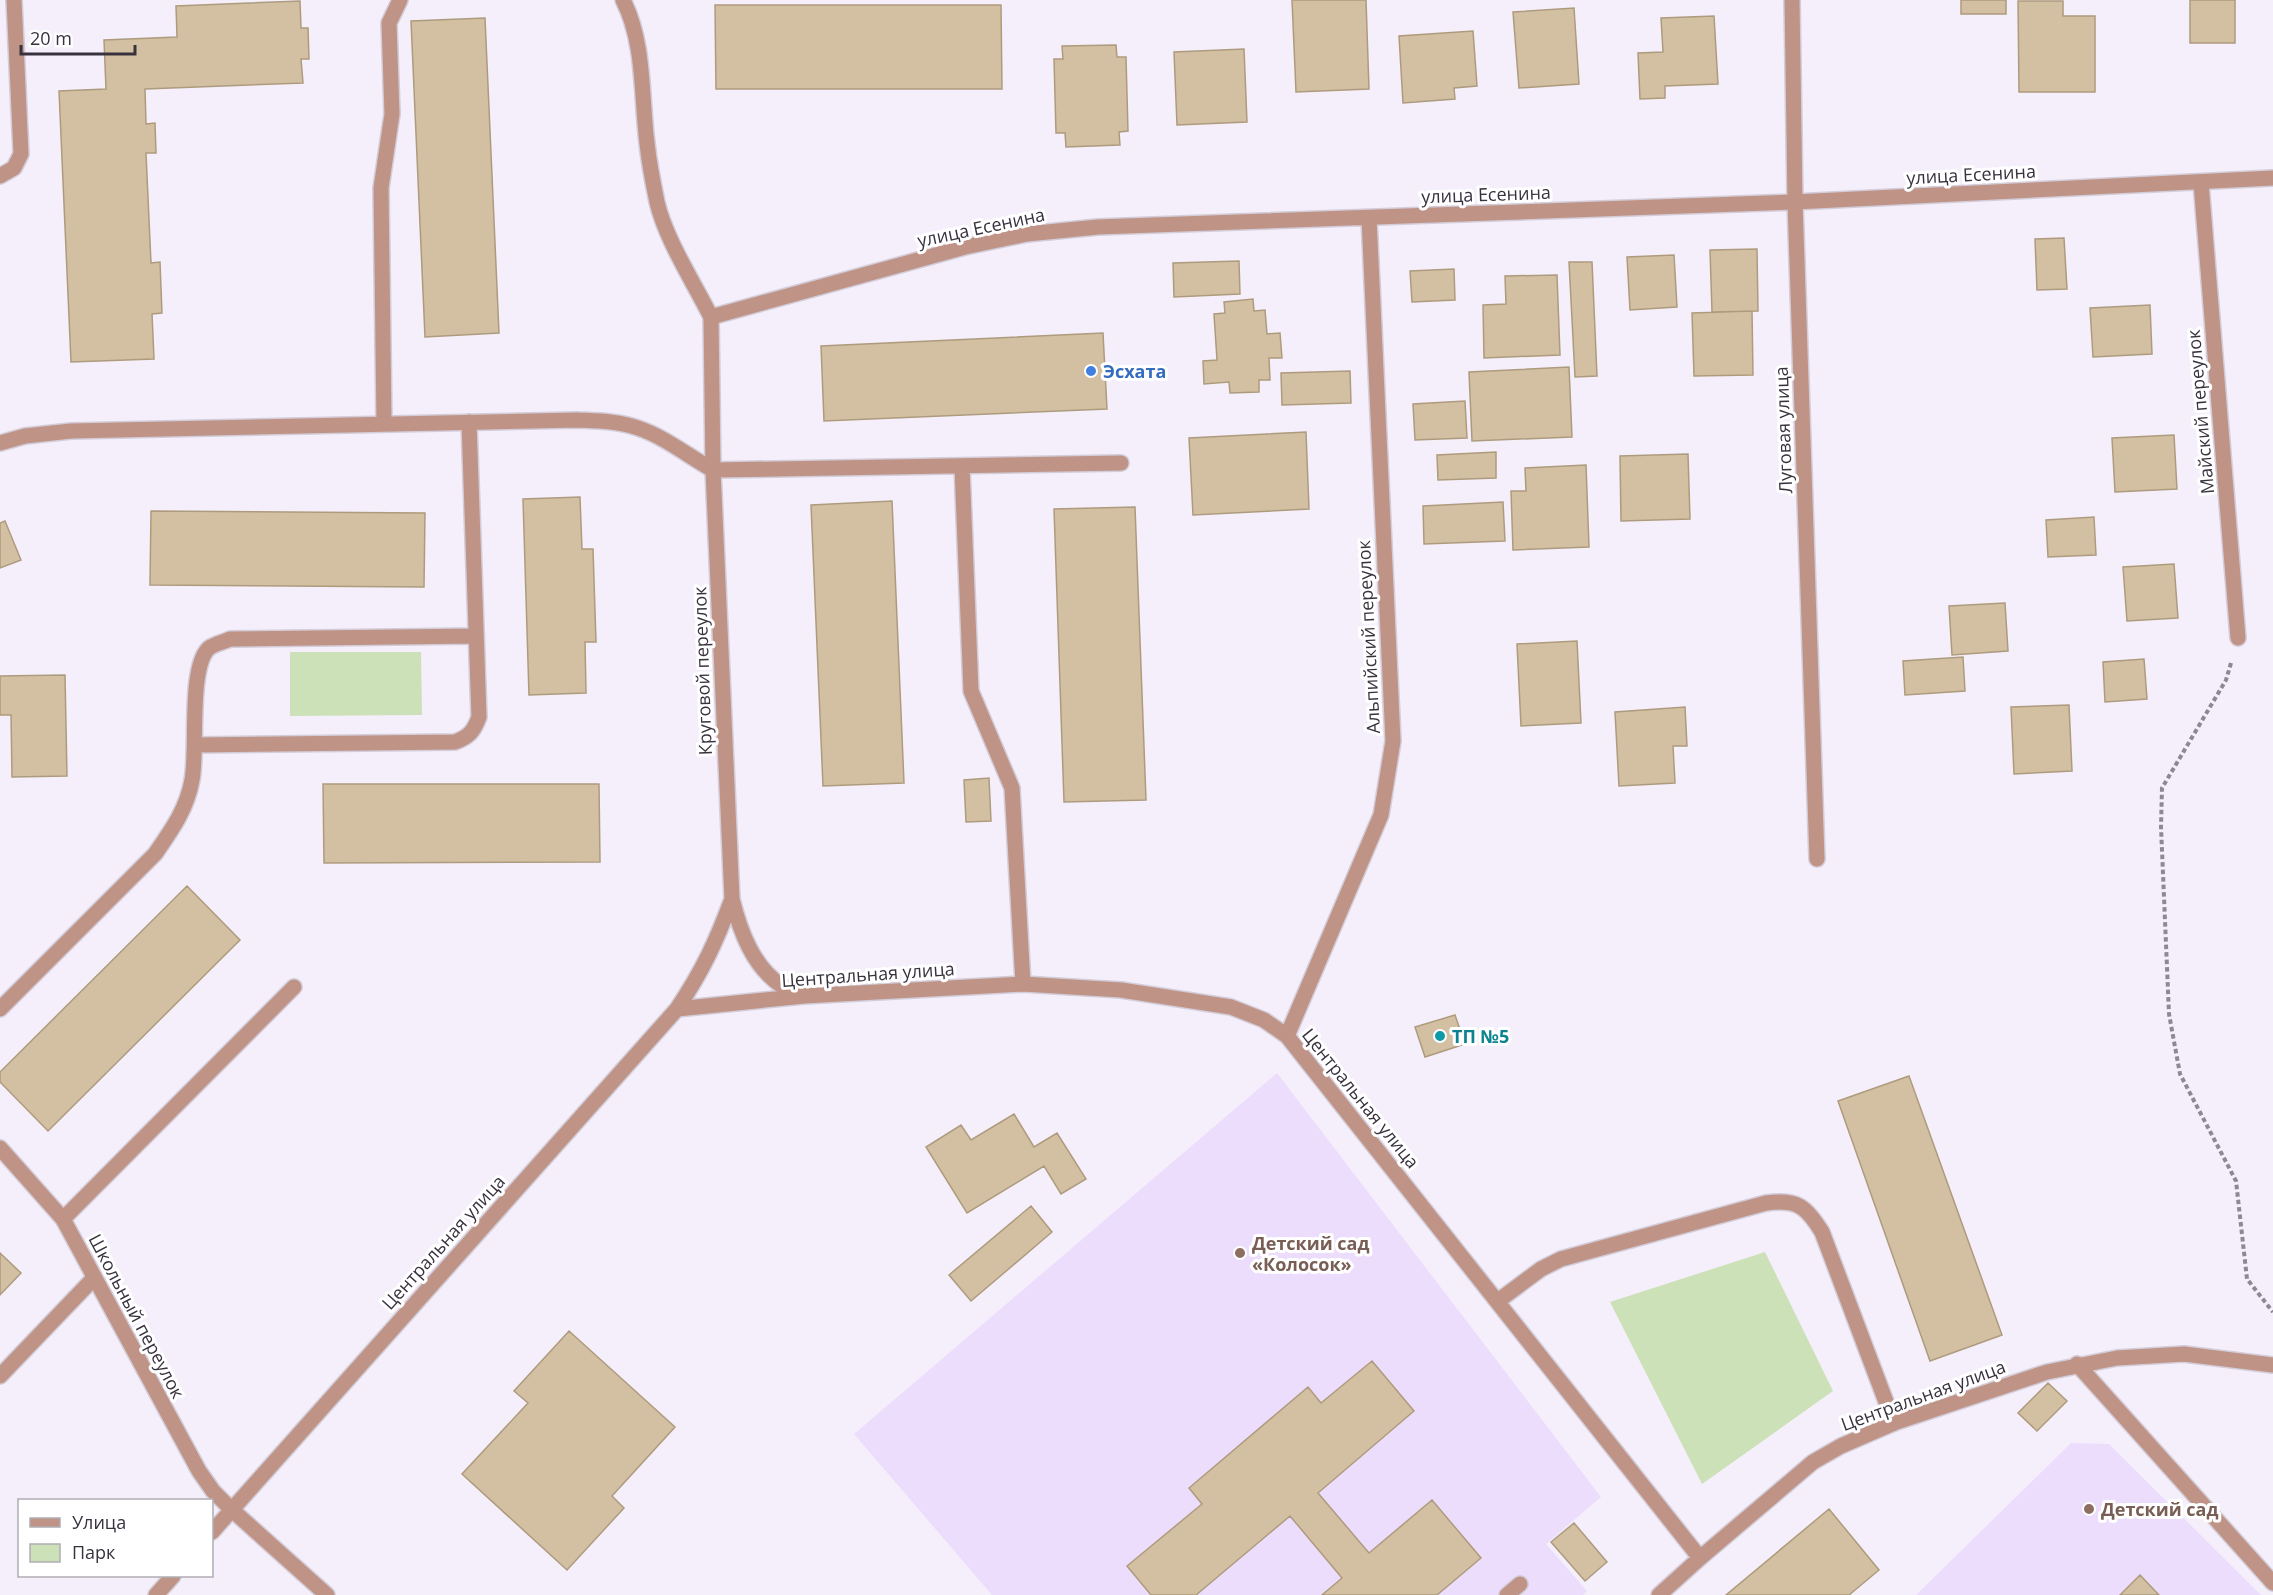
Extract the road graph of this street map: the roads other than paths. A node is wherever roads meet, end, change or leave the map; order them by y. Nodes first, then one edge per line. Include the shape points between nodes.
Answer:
1 (14, 0) edge
2 (400, 0) edge
3 (623, 0) edge
4 (1792, 0) edge
5 (0, 176) edge
6 (2273, 178) edge
7 (2201, 183) junction
8 (1796, 202) junction
9 (1369, 218) junction
10 (711, 317) junction
11 (469, 422) junction
12 (384, 423) junction
13 (0, 443) edge
14 (1120, 463) dead end
15 (962, 466) junction
16 (713, 470) junction
17 (476, 636) junction
18 (2238, 638) road end
19 (195, 745) junction
20 (1817, 859) dead end
21 (732, 899) junction
22 (1023, 984) junction
23 (294, 987) dead end
24 (804, 996) junction
25 (0, 1009) edge
26 (677, 1009) junction
27 (1287, 1036) junction
28 (0, 1148) edge
29 (63, 1219) junction
30 (94, 1278) junction
31 (1498, 1301) junction
32 (2077, 1364) junction
33 (2273, 1365) edge
34 (0, 1376) edge
35 (1894, 1423) junction
36 (231, 1509) junction
37 (213, 1531) edge
38 (1700, 1558) junction
39 (171, 1577) edge
40 (2273, 1583) edge
41 (1520, 1584) dead end
42 (156, 1595) edge
43 (327, 1595) edge
44 (1507, 1595) edge
45 (1659, 1595) edge

1 - 5 street via 21,154 14,168
2 - 12 street via 389,23 392,114 381,188
3 - 10 street via 641,66 647,145 657,204
4 - 8 street, Луговая улица
6 - 7 street, улица Есенина
7 - 8 street, улица Есенина
7 - 18 street, Майский переулок
8 - 9 street, улица Есенина
8 - 20 street, Луговая улица
9 - 10 street, улица Есенина via 1098,227 1028,234 965,247
9 - 27 street, Альпийский переулок via 1393,741 1381,815
10 - 16 street, Круговой переулок
11 - 12 street
11 - 16 street via 613,422 639,428
11 - 17 street
12 - 13 street via 71,431
14 - 15 street
15 - 16 street
15 - 22 street via 972,691 1012,788
16 - 21 street, Круговой переулок
17 - 19 street via 230,639 209,648 198,667
17 - 19 street via 479,717 474,730 455,742
19 - 25 street via 185,805 155,854
21 - 24 street via 754,956 766,973
21 - 26 street, Круговой переулок via 702,972
22 - 24 street, Центральная улица
22 - 27 street, Центральная улица via 1120,990 1231,1007 1264,1020
23 - 29 street
24 - 26 street, Центральная улица
26 - 36 street, Центральная улица
27 - 31 street, Центральная улица
28 - 29 street, Школьный переулок
29 - 30 street, Школьный переулок
30 - 34 street
30 - 36 street, Школьный переулок via 199,1471
31 - 35 street via 1561,1259 1766,1203 1784,1201 1800,1205 1822,1232
31 - 38 street, Центральная улица
32 - 33 street, Центральная улица via 2184,1354
32 - 35 street, Центральная улица
32 - 40 street
35 - 38 street, Центральная улица via 1813,1462
36 - 37 street, Центральная улица
36 - 43 street, Школьный переулок
38 - 45 street
39 - 42 street
41 - 44 street

